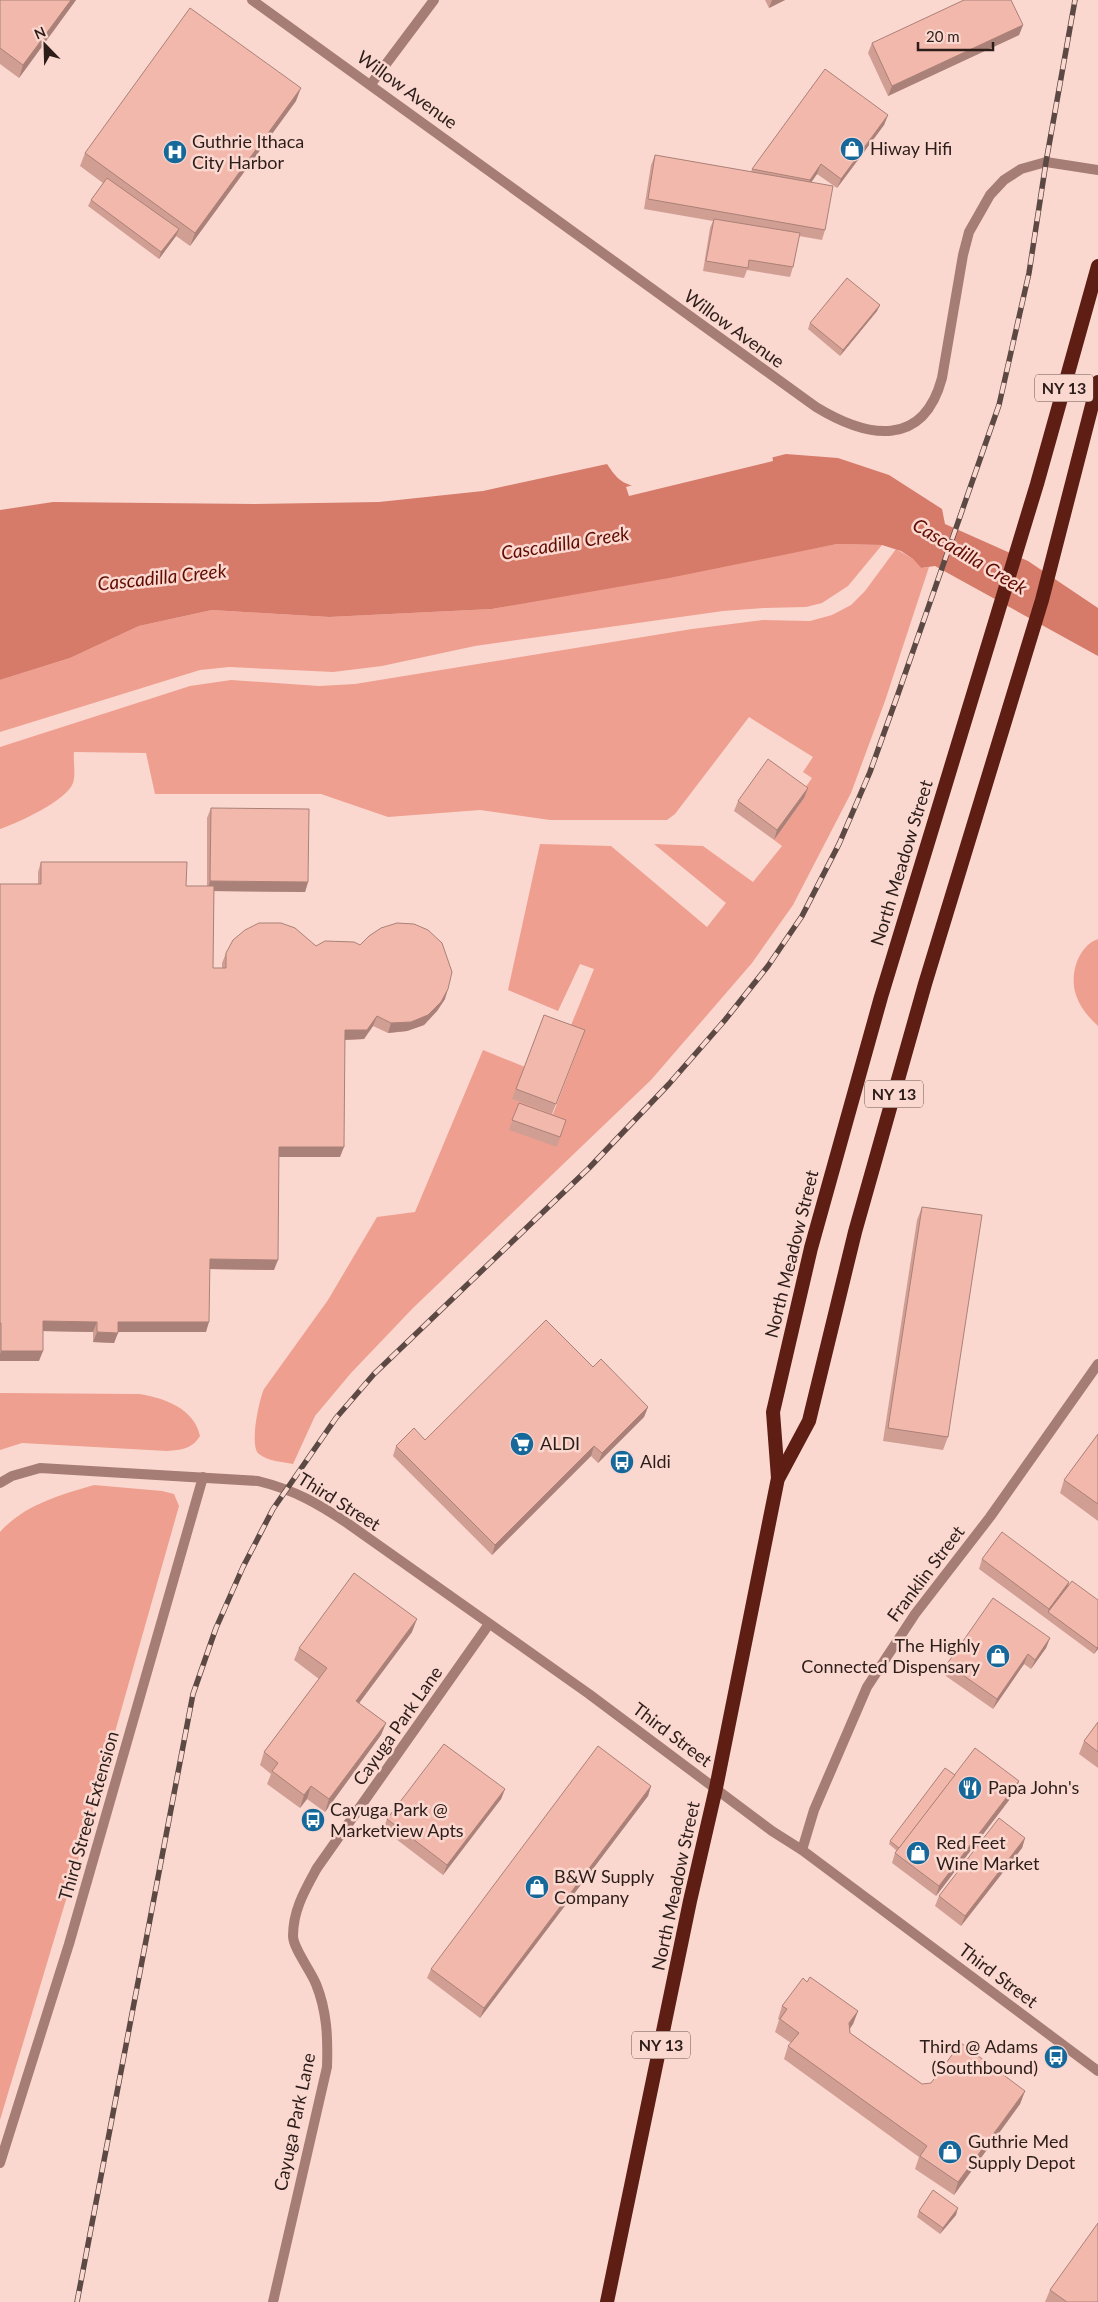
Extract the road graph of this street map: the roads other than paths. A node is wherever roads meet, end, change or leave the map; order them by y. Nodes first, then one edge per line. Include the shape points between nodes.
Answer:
1 (252, 0) edge
2 (434, 0) edge
3 (371, 84) junction
4 (1098, 170) edge
5 (1098, 266) edge
6 (1098, 382) edge
7 (1098, 1364) edge
8 (203, 1477) junction
9 (778, 1478) junction
10 (0, 1483) edge
11 (489, 1624) junction
12 (716, 1788) junction
13 (802, 1850) junction
14 (1098, 2071) edge
15 (0, 2163) edge
16 (273, 2302) edge
17 (607, 2302) edge

1 - 3 street, Willow Avenue
2 - 3 street
3 - 4 street, Willow Avenue via 816,407 839,421 867,430 894,432 927,412 937,398 969,232 990,195 1021,169 1046,162
5 - 9 highway, North Meadow Street / NY 13 via 1030,510 881,997 811,1248 773,1412
6 - 9 highway, North Meadow Street / NY 13 via 1064,518 857,1222 809,1421
7 - 13 street, Franklin Street via 990,1517 899,1635 867,1686 814,1810
8 - 10 street, Third Street via 40,1468
8 - 11 street, Third Street via 258,1481 287,1488 335,1514
8 - 15 street, Third Street Extension via 69,1944
9 - 12 highway, North Meadow Street / NY 13
11 - 12 street, Third Street
11 - 16 street, Cayuga Park Lane via 317,1868 296,1908 293,1938 316,1982 324,2007 328,2034 327,2067
12 - 13 street, Third Street
12 - 17 highway, North Meadow Street / NY 13
13 - 14 street, Third Street

